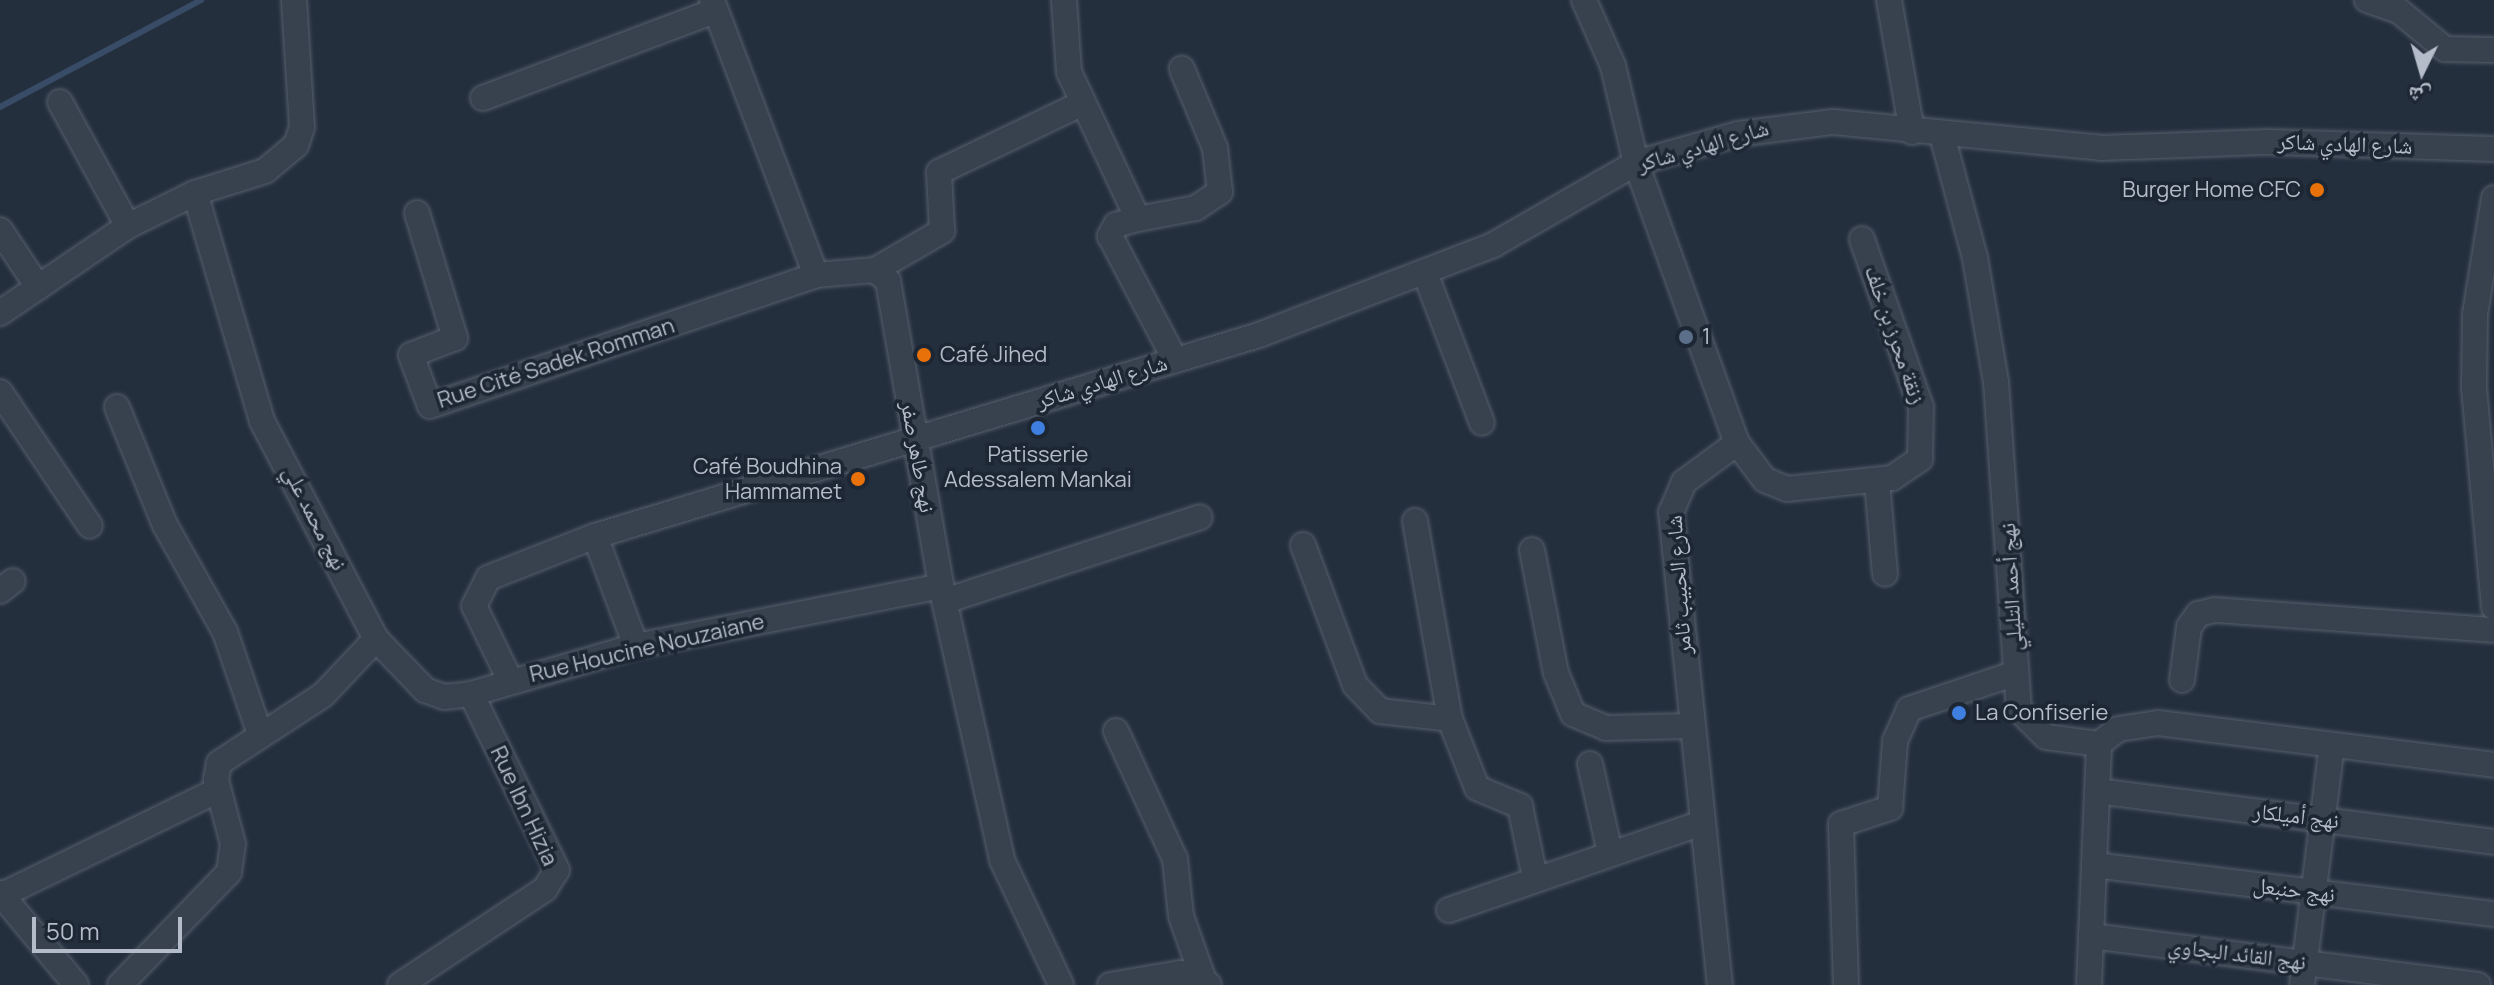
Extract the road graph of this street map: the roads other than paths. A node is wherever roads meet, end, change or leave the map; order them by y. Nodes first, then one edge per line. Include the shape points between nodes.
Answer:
1 (294, 0) edge
2 (1064, 0) edge
3 (1584, 0) edge
4 (1889, 0) edge
5 (2367, 0) edge
6 (714, 6) edge
7 (2494, 50) edge
8 (1182, 69) dead end
9 (483, 98) dead end
10 (60, 102) dead end
11 (1083, 103) junction
12 (1912, 132) junction
13 (1942, 135) junction
14 (2494, 149) edge
15 (1636, 163) junction
16 (195, 193) junction
17 (2494, 198) edge
18 (417, 213) dead end
19 (1138, 219) junction
20 (128, 226) junction
21 (0, 230) edge
22 (1862, 239) dead end
23 (875, 270) junction
24 (1425, 273) junction
25 (816, 275) junction
26 (38, 287) junction
27 (0, 313) edge
28 (1175, 360) junction
29 (0, 392) edge
30 (117, 407) dead end
31 (1482, 423) dead end
32 (914, 439) junction
33 (1737, 443) junction
34 (1877, 481) junction
35 (1200, 517) dead end
36 (1415, 521) dead end
37 (90, 526) dead end
38 (595, 536) junction
39 (1303, 545) dead end
40 (1532, 550) dead end
41 (1885, 574) dead end
42 (943, 594) junction
43 (2494, 607) edge
44 (2494, 630) edge
45 (376, 639) junction
46 (636, 646) junction
47 (2016, 673) junction
48 (510, 680) junction
49 (2182, 680) dead end
50 (471, 694) junction
51 (1450, 719) junction
52 (1690, 726) junction
53 (1116, 731) dead end
54 (260, 734) junction
55 (2099, 744) junction
56 (2332, 745) junction
57 (1590, 764) dead end
58 (2494, 765) edge
59 (218, 790) junction
60 (2097, 791) junction
61 (2323, 820) junction
62 (1702, 823) junction
63 (2494, 842) edge
64 (1610, 853) junction
65 (2094, 865) junction
66 (1535, 878) junction
67 (2313, 892) junction
68 (1, 894) edge
69 (1449, 910) dead end
70 (2494, 914) edge
71 (2091, 936) junction
72 (2303, 974) edge
73 (1206, 981) edge
74 (76, 985) edge
75 (120, 985) edge
76 (400, 985) edge
77 (1061, 985) edge
78 (1110, 985) edge
79 (1720, 985) edge
80 (1846, 985) edge
81 (2089, 985) edge
82 (2478, 985) edge

1 - 16 street via 302,127 296,145 265,171
2 - 11 street via 1068,67
3 - 15 street via 1613,66
4 - 12 street
5 - 7 street via 2399,11 2428,41 2445,49
6 - 9 street
6 - 25 street
8 - 19 street via 1215,148 1220,192 1196,208
10 - 20 street
11 - 19 street
11 - 23 street via 939,172 942,231
12 - 13 street, شارع الهادي شاكر
12 - 15 street, شارع الهادي شاكر via 1788,122
13 - 14 street, شارع الهادي شاكر via 2101,148 2268,142
13 - 47 street, نهج أحمد التليلي via 1975,258 1996,382
15 - 24 street, شارع الهادي شاكر via 1493,245
15 - 33 street
16 - 20 street
16 - 45 street, نهج محمد علي via 262,421
17 - 43 street via 2475,314 2474,388
18 - 25 street, Rue Cité Sadek Romman via 455,338 411,355 430,406
19 - 28 street via 1116,225 1110,236
20 - 26 street
21 - 26 street
22 - 34 street, زنقة محرز بن خلف via 1911,368 1925,432 1915,466
23 - 25 street
23 - 32 street, نهج طاهر صفر via 892,287
24 - 28 street, شارع الهادي شاكر
24 - 31 street
26 - 27 street
28 - 32 street, شارع الهادي شاكر
29 - 37 street
30 - 54 street via 165,525 225,632
32 - 38 street, شارع الهادي شاكر
32 - 42 street, نهج طاهر صفر
33 - 34 street, زنقة محرز بن خلف via 1765,480 1787,489
33 - 52 street, شارع الحبيب ثامر via 1684,482 1671,512
34 - 41 street
35 - 42 street, Rue Houcine Nouzaiane
36 - 51 street
38 - 46 street
38 - 48 street, شارع الهادي شاكر via 488,578 476,590 477,616
39 - 51 street via 1364,698 1380,711
40 - 52 street via 1556,673 1573,714 1606,728
42 - 46 street, Rue Houcine Nouzaiane
42 - 77 street, نهج طاهر صفر via 1002,860
44 - 49 street via 2215,610 2198,614 2189,627
45 - 50 street, Rue Houcine Nouzaiane via 425,690 444,697
45 - 54 street via 323,695
46 - 48 street, Rue Houcine Nouzaiane
47 - 55 street, نهج أحمد التليلي via 2019,710 2033,731
47 - 80 street via 1909,709 1895,741 1890,808 1841,824
48 - 50 street, Rue Houcine Nouzaiane
50 - 76 street, Rue Ibn Hizia via 557,870 545,889
51 - 66 street via 1477,788 1520,806
52 - 62 street, شارع الحبيب ثامر
53 - 73 street via 1175,859 1181,916
54 - 59 street via 219,763
55 - 56 street via 2118,729 2158,723
55 - 60 street
56 - 58 street
56 - 61 street
57 - 64 street
59 - 68 street
59 - 75 street via 233,844 229,872
60 - 61 street, نهج أميلكار
60 - 65 street
61 - 63 street, نهج أميلكار
61 - 67 street
62 - 64 street
62 - 79 street, شارع الحبيب ثامر
64 - 66 street
65 - 67 street, نهج حنبعل
65 - 71 street
66 - 69 street
67 - 70 street, نهج حنبعل
67 - 72 street
68 - 74 street
71 - 72 street, نهج القائد البجاوي
71 - 81 street
72 - 82 street, نهج القائد البجاوي
73 - 78 street via 1180,973

